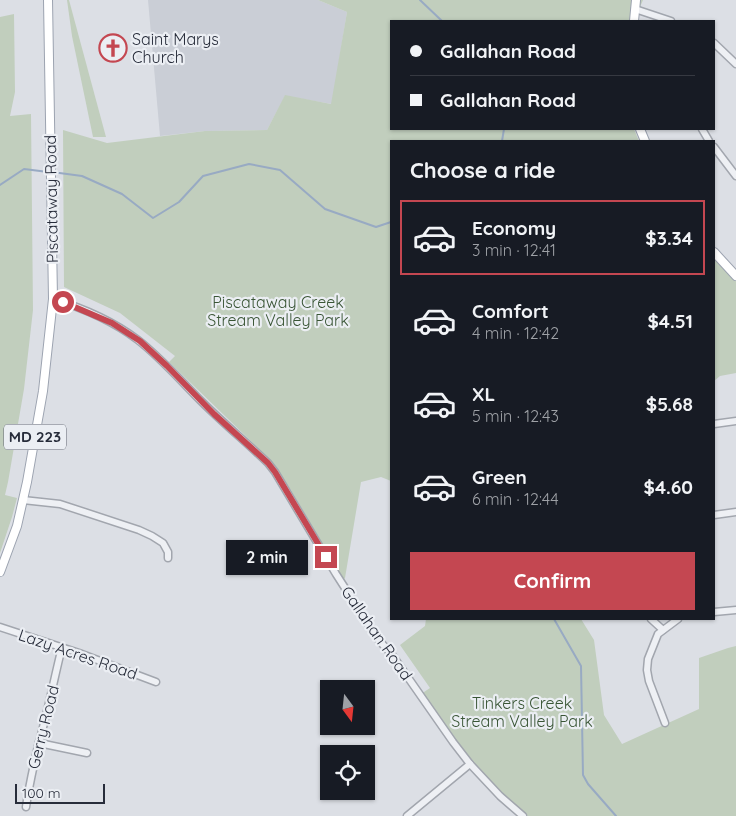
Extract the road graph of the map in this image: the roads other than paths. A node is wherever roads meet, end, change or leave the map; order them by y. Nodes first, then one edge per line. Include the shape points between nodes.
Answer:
1 (48, 0) edge
2 (636, 0) edge
3 (634, 9) junction
4 (634, 20) edge
5 (668, 20) edge
6 (715, 46) edge
7 (736, 64) edge
8 (715, 148) edge
9 (736, 176) edge
10 (715, 253) edge
11 (736, 276) edge
12 (53, 299) junction
13 (736, 421) edge
14 (715, 424) edge
15 (23, 500) junction
16 (736, 512) edge
17 (715, 515) edge
18 (168, 558) dead end
19 (0, 572) edge
20 (736, 610) edge
21 (715, 612) edge
22 (652, 620) edge
23 (677, 620) edge
24 (0, 627) edge
25 (663, 630) junction
26 (62, 647) junction
27 (156, 682) dead end
28 (665, 723) dead end
29 (39, 743) junction
30 (86, 753) dead end
31 (470, 764) junction
32 (26, 807) dead end
33 (407, 816) edge
34 (524, 816) edge

1 - 12 main road, Piscataway Road / MD 223
2 - 3 main road
3 - 4 main road
3 - 5 street
6 - 7 street
8 - 9 street
10 - 11 main road
12 - 15 main road, Piscataway Road / MD 223 via 43,391
12 - 31 street, Gallahan Road via 99,317 140,341 268,463 377,638
13 - 14 street
15 - 18 street via 60,504 139,530 163,543
15 - 19 main road, Piscataway Road / MD 223
16 - 17 street
20 - 21 street
22 - 25 street
23 - 25 street
24 - 26 street, Lazy Acres Road
25 - 28 street via 658,634 648,659 647,670
26 - 27 street, Lazy Acres Road
26 - 29 street, Gerry Road
29 - 30 street
29 - 32 street, Gerry Road
31 - 33 street
31 - 34 street, Gallahan Road

